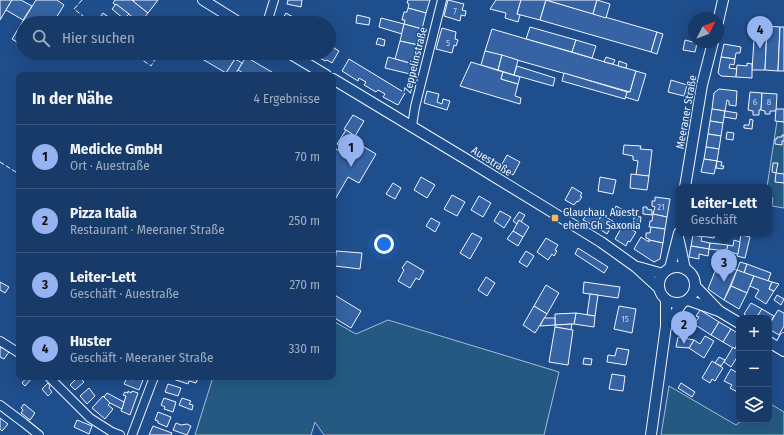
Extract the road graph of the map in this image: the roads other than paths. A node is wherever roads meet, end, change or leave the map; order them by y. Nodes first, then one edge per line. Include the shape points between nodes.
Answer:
1 (203, 0) edge
2 (274, 0) edge
3 (442, 0) edge
4 (723, 0) edge
5 (720, 12) edge
6 (229, 16) edge
7 (270, 16) edge
8 (711, 48) edge
9 (301, 60) edge
10 (321, 72) edge
11 (336, 81) edge
12 (412, 126) junction
13 (686, 184) edge
14 (679, 236) edge
15 (636, 267) junction
16 (685, 269) junction
17 (666, 271) junction
18 (695, 286) junction
19 (659, 288) junction
20 (666, 300) junction
21 (685, 302) junction
22 (720, 311) junction
23 (736, 321) edge
24 (666, 326) junction
25 (784, 337) edge
26 (0, 341) edge
27 (777, 347) edge
28 (16, 351) edge
29 (52, 380) edge
30 (153, 380) edge
31 (0, 405) edge
32 (39, 435) edge
33 (120, 435) edge
34 (132, 435) edge
35 (651, 435) edge

1 - 6 street
2 - 7 street
3 - 12 street, Zeppelinstraße
4 - 5 street
8 - 13 street, Meeraner Straße via 702,85
9 - 10 street
11 - 12 street, Auestraße
12 - 15 street, Auestraße via 601,242
14 - 16 street
14 - 17 street
15 - 17 street, Auestraße
15 - 19 street, Auestraße
16 - 17 street via 675,267
16 - 18 street via 693,277
17 - 19 street via 659,282
18 - 21 street via 692,296
18 - 22 street
19 - 20 street
20 - 21 street via 676,304
20 - 24 street
21 - 22 street
21 - 24 street
22 - 23 street
24 - 35 street
25 - 27 street
26 - 28 street
29 - 33 street via 90,418
30 - 34 street
31 - 32 street

